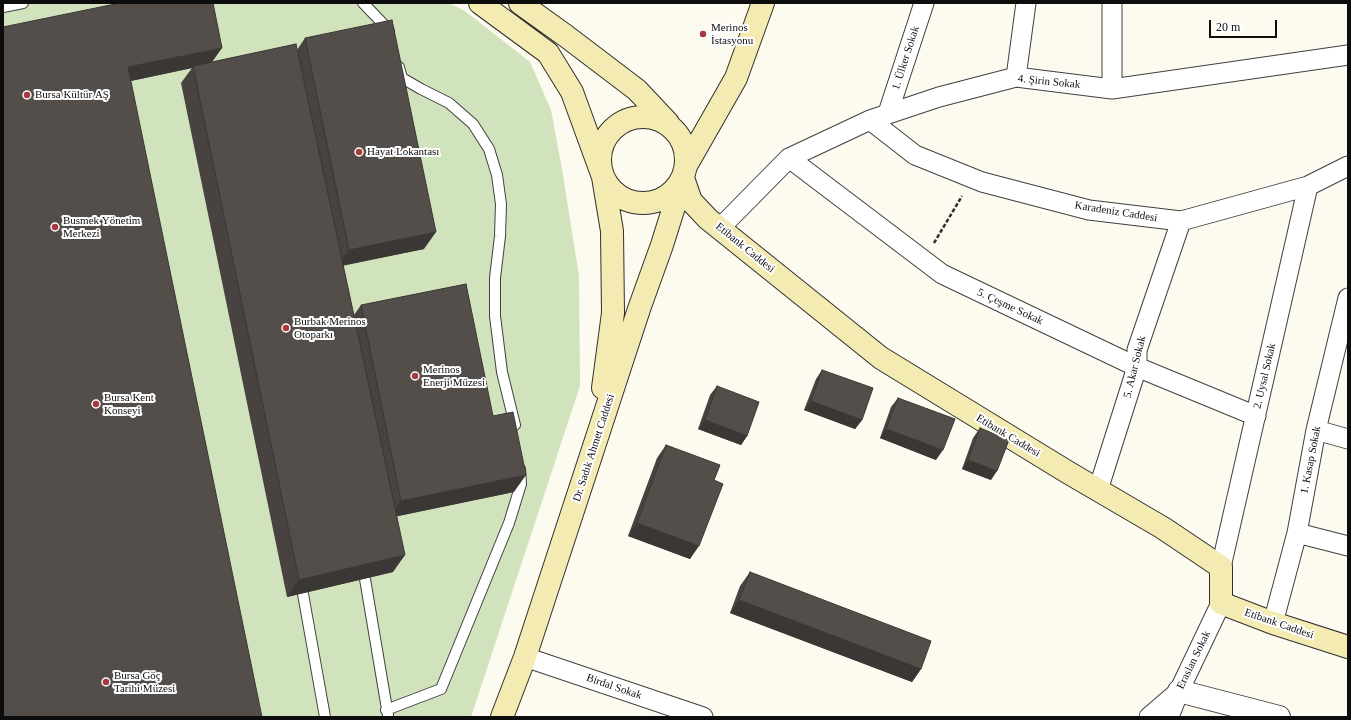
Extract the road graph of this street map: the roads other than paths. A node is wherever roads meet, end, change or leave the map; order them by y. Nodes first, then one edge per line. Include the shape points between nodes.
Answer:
1 (22, 3) edge
2 (363, 3) edge
3 (480, 3) edge
4 (520, 3) edge
5 (763, 3) edge
6 (924, 3) edge
7 (1026, 3) edge
8 (1112, 3) edge
9 (3, 7) edge
10 (392, 43) edge
11 (1348, 55) edge
12 (396, 57) edge
13 (1016, 77) junction
14 (1112, 89) junction
15 (888, 114) junction
16 (870, 120) junction
17 (670, 125) junction
18 (789, 158) junction
19 (1348, 166) edge
20 (685, 171) junction
21 (603, 177) junction
22 (1308, 186) junction
23 (1181, 221) junction
24 (720, 228) junction
25 (1348, 298) edge
26 (1344, 333) edge
27 (1137, 367) junction
28 (1256, 416) junction
29 (1316, 430) junction
30 (517, 438) edge
31 (597, 439) junction
32 (1348, 439) edge
33 (519, 459) edge
34 (1098, 490) junction
35 (1297, 533) junction
36 (1348, 546) edge
37 (1221, 566) junction
38 (365, 579) edge
39 (303, 594) edge
40 (1221, 603) junction
41 (1273, 623) junction
42 (1348, 648) edge
43 (525, 657) junction
44 (1179, 691) junction
45 (388, 714) edge
46 (697, 716) edge
47 (325, 717) edge
48 (502, 717) edge
49 (1149, 717) edge
50 (1169, 717) edge
51 (1279, 717) edge

1 - 9 lane
2 - 10 lane via 388,29
3 - 21 main road via 548,53 572,92
4 - 17 main road via 637,90
5 - 20 main road, Dr. Sadık Ahmet Caddesi via 736,78
6 - 15 street, 1. Ülker Sokak
7 - 13 street
8 - 14 street
11 - 14 street, 4. Şirin Sokak
12 - 30 lane via 402,78 449,103 473,124 489,149 497,175 501,204 495,278 495,316 502,372
13 - 14 street, 4. Şirin Sokak
13 - 15 street, 4. Şirin Sokak via 939,97
15 - 16 street, 4. Şirin Sokak
16 - 18 street, 4. Şirin Sokak
16 - 23 street, Karadeniz Caddesi via 915,155 982,182 1089,210
17 - 20 main road via 680,136 686,149
17 - 21 main road via 657,118 643,116 629,118 616,125 607,135 601,148 600,163
18 - 24 street, 4. Şirin Sokak
18 - 27 street, 5. Çeşme Sokak via 942,274
19 - 22 street, Karadeniz Caddesi
20 - 21 main road via 675,190 649,203 635,203 622,198 610,189
20 - 24 main road, Etibank Caddesi via 691,201
20 - 31 main road, Dr. Sadık Ahmet Caddesi
21 - 31 main road via 612,231 613,313
22 - 23 street, Karadeniz Caddesi
22 - 28 street, 2. Uysal Sokak
23 - 27 street, 5. Akar Sokak via 1137,350
24 - 34 main road, Etibank Caddesi via 881,358
25 - 26 street, 1. Kasap Sokak
26 - 29 street, 1. Kasap Sokak
27 - 28 street, 5. Çeşme Sokak
27 - 34 street, 5. Akar Sokak
28 - 37 street, 2. Uysal Sokak
29 - 32 street
29 - 35 street, 1. Kasap Sokak
31 - 43 main road, Dr. Sadık Ahmet Caddesi
33 - 45 lane via 521,484 509,523 441,689
34 - 37 main road, Etibank Caddesi
35 - 36 street
35 - 41 street, 1. Kasap Sokak
37 - 40 main road
38 - 45 lane
39 - 47 lane
40 - 41 main road, Etibank Caddesi
40 - 44 street, Eraslan Sokak
41 - 42 main road, Etibank Caddesi
43 - 46 street, Birdal Sokak
43 - 48 main road, Dr. Sadık Ahmet Caddesi
44 - 49 street
44 - 50 street, Eraslan Sokak
44 - 51 street

